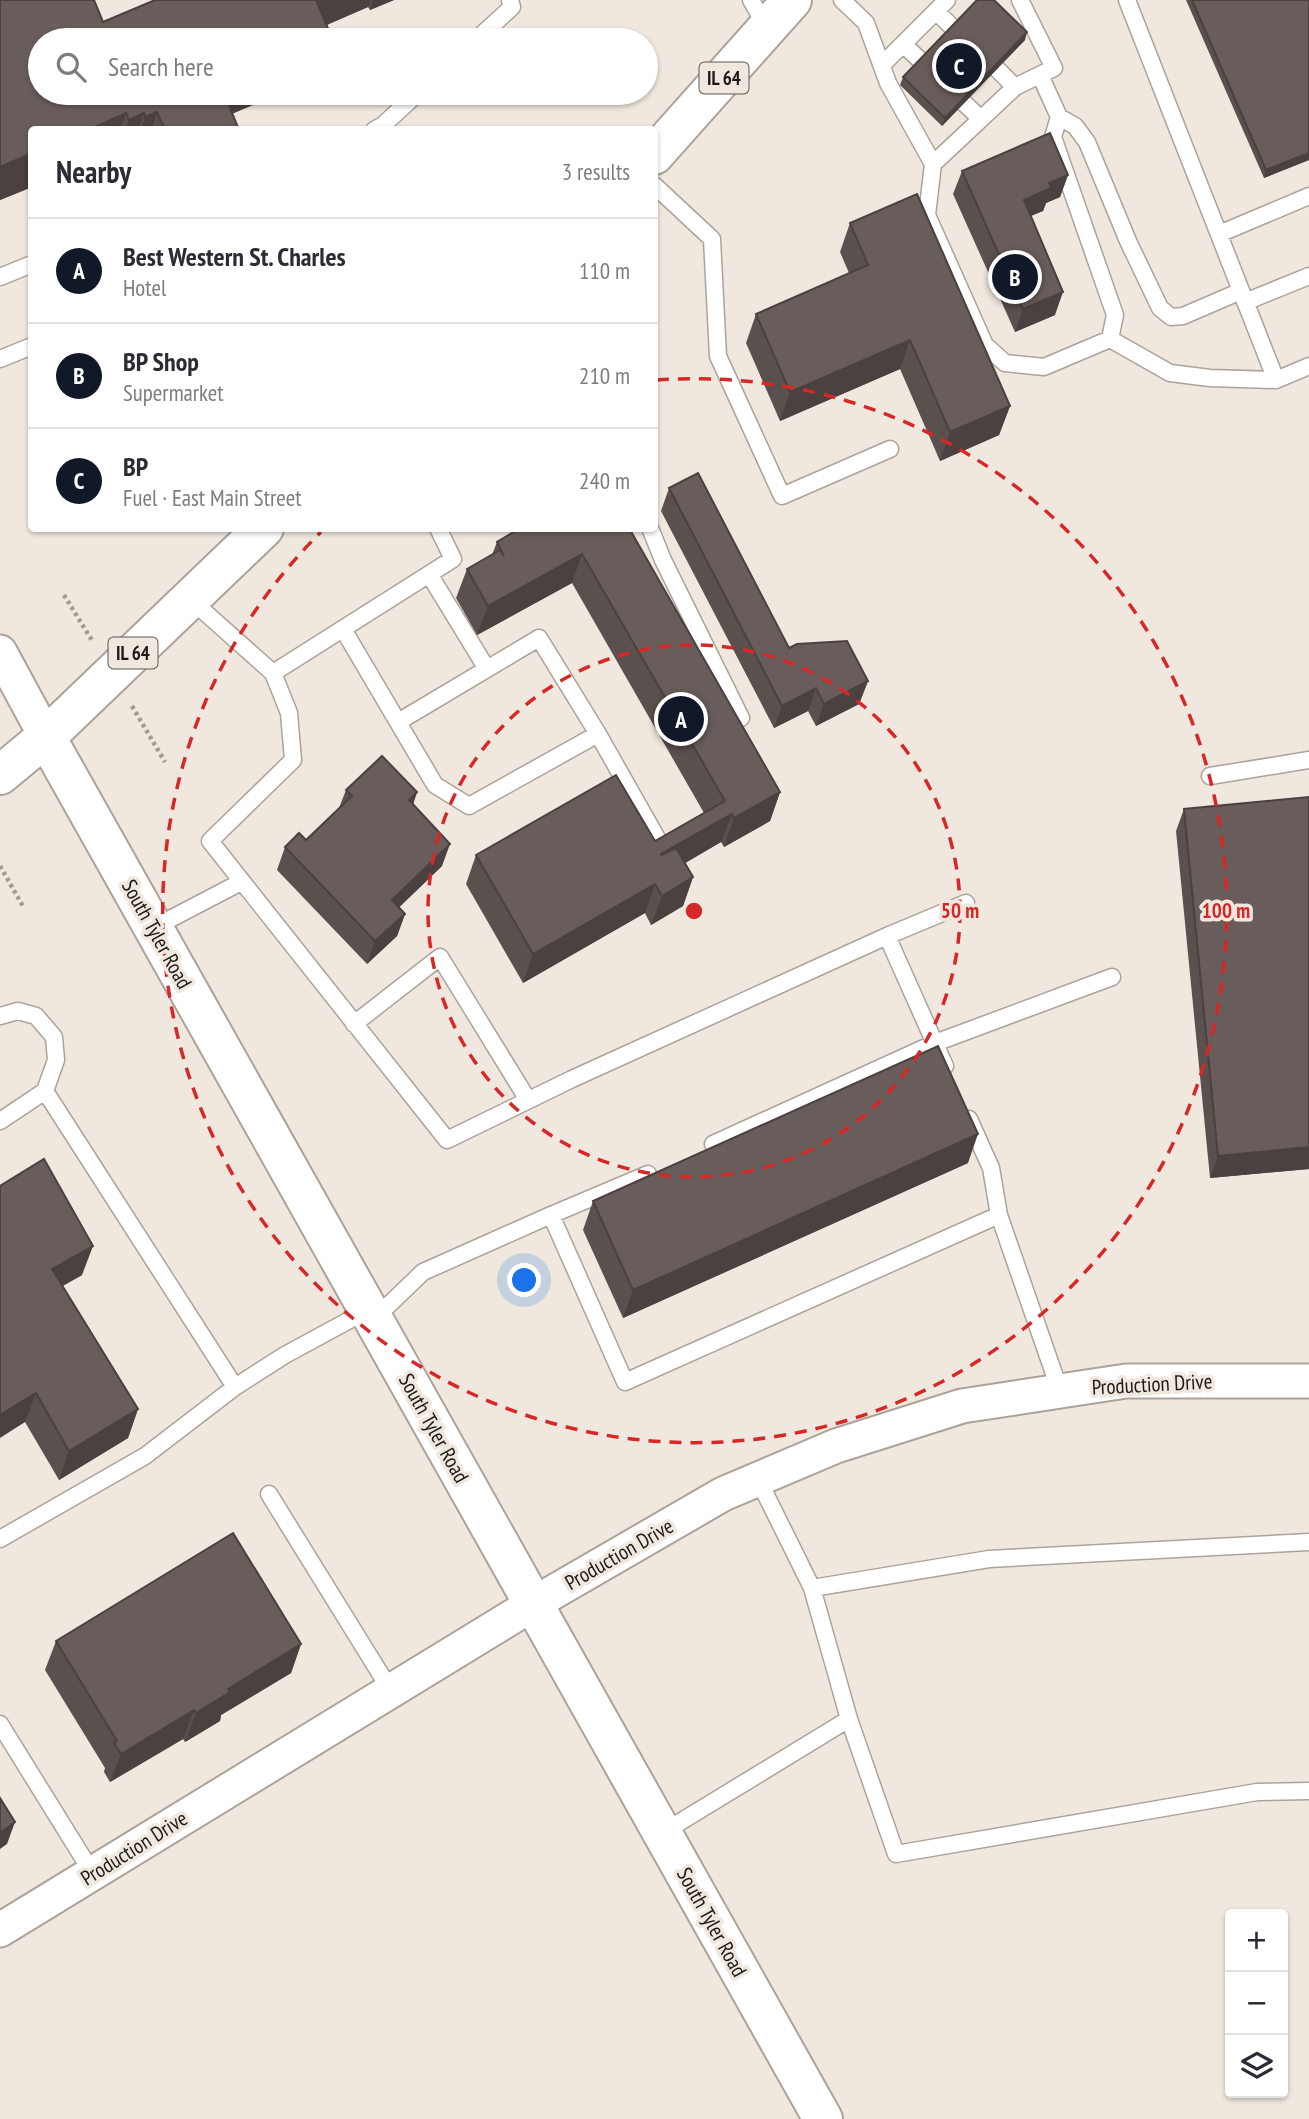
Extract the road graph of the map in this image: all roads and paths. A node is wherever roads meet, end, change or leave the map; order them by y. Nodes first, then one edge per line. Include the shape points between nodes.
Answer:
1 (510, 0) edge
2 (792, 0) edge
3 (842, 0) edge
4 (1020, 0) edge
5 (1127, 0) edge
6 (942, 6) edge
7 (759, 14) edge
8 (489, 28) edge
9 (954, 29) edge
10 (903, 44) junction
11 (922, 62) edge
12 (882, 65) junction
13 (997, 69) edge
14 (1040, 75) junction
15 (1015, 87) junction
16 (964, 103) edge
17 (405, 105) edge
18 (1059, 117) junction
19 (981, 119) junction
20 (381, 126) edge
21 (658, 150) edge
22 (933, 164) junction
23 (658, 189) edge
24 (1309, 195) edge
25 (1219, 234) junction
26 (28, 266) edge
27 (1309, 276) edge
28 (0, 277) edge
29 (1243, 297) junction
30 (1110, 340) junction
31 (28, 348) edge
32 (0, 359) edge
33 (1309, 366) edge
34 (1276, 380) junction
35 (890, 449) dead end
36 (260, 532) edge
37 (440, 532) edge
38 (652, 532) edge
39 (429, 574) junction
40 (190, 599) junction
41 (343, 629) junction
42 (0, 652) edge
43 (488, 669) junction
44 (273, 673) junction
45 (741, 718) edge
46 (398, 722) junction
47 (598, 734) junction
48 (46, 737) junction
49 (1309, 760) edge
50 (0, 775) edge
51 (1210, 776) dead end
52 (658, 840) edge
53 (0, 866) edge
54 (241, 882) junction
55 (966, 903) dead end
56 (24, 908) dead end
57 (153, 928) junction
58 (887, 936) junction
59 (1112, 977) dead end
60 (0, 1016) edge
61 (354, 1024) junction
62 (935, 1043) junction
63 (952, 1081) edge
64 (45, 1091) junction
65 (528, 1100) junction
66 (963, 1106) edge
67 (0, 1121) edge
68 (713, 1144) edge
69 (648, 1174) edge
70 (551, 1215) junction
71 (999, 1215) junction
72 (371, 1315) junction
73 (1309, 1381) edge
74 (235, 1387) junction
75 (1060, 1391) junction
76 (758, 1479) junction
77 (269, 1494) dead end
78 (0, 1539) edge
79 (1309, 1542) edge
80 (812, 1588) junction
81 (533, 1604) junction
82 (391, 1691) junction
83 (849, 1719) junction
84 (0, 1724) edge
85 (1309, 1791) edge
86 (662, 1833) junction
87 (93, 1874) junction
88 (0, 1930) edge
89 (823, 2119) edge

1 - 8 lane via 512,7
2 - 7 street, IL 64
3 - 12 lane via 866,23
4 - 14 lane via 1054,68
5 - 25 lane
6 - 9 lane
6 - 10 lane
7 - 21 street, IL 64
10 - 11 lane
10 - 12 lane
12 - 22 lane
13 - 15 lane
14 - 15 lane
14 - 18 lane
15 - 19 lane
16 - 19 lane
17 - 20 lane
18 - 29 lane via 1075,126 1087,142 1160,308 1171,317 1183,316
18 - 30 lane via 1054,137 1115,315
19 - 22 lane
22 - 30 lane via 928,215 985,345 1005,363 1044,367
23 - 35 lane via 712,239 718,356 782,496
24 - 25 lane
25 - 29 lane
26 - 28 lane
27 - 29 lane
29 - 34 lane
30 - 34 lane via 1170,373
31 - 32 lane
33 - 34 lane
36 - 40 street, IL 64
37 - 39 lane via 453,559
38 - 45 lane
39 - 41 lane
39 - 43 lane
40 - 44 lane
40 - 48 street, IL 64
41 - 44 lane
41 - 46 lane
42 - 48 street
43 - 46 lane
43 - 47 lane via 539,638
44 - 54 lane via 289,713 293,760 210,841
46 - 47 lane via 435,785 469,806
47 - 52 lane
48 - 50 street, IL 64
48 - 57 street, South Tyler Road
49 - 51 lane
53 - 56 path
54 - 57 lane
54 - 61 lane
55 - 58 lane
57 - 72 street, South Tyler Road
58 - 62 lane
58 - 65 lane
59 - 62 lane
60 - 64 lane via 18,1011 36,1016 54,1037 56,1060
61 - 65 lane via 447,1140
61 - 65 lane via 440,957
62 - 63 lane
62 - 68 lane
64 - 67 lane
64 - 74 lane
66 - 71 lane via 991,1168
69 - 70 lane
70 - 71 lane via 625,1382
70 - 72 lane via 423,1272
71 - 75 lane
72 - 74 lane via 285,1355
72 - 81 street, South Tyler Road
73 - 75 street, Production Drive via 1126,1381
74 - 78 lane via 145,1456
75 - 76 street, Production Drive via 962,1406 836,1446
76 - 80 lane
76 - 81 street, Production Drive via 723,1494
77 - 82 lane
79 - 80 lane via 989,1559
80 - 83 lane
81 - 82 street, Production Drive
81 - 86 street, South Tyler Road
82 - 87 street, Production Drive
83 - 85 lane via 896,1854 1257,1792
83 - 86 lane
84 - 87 lane
86 - 89 street, South Tyler Road
87 - 88 street, Production Drive

